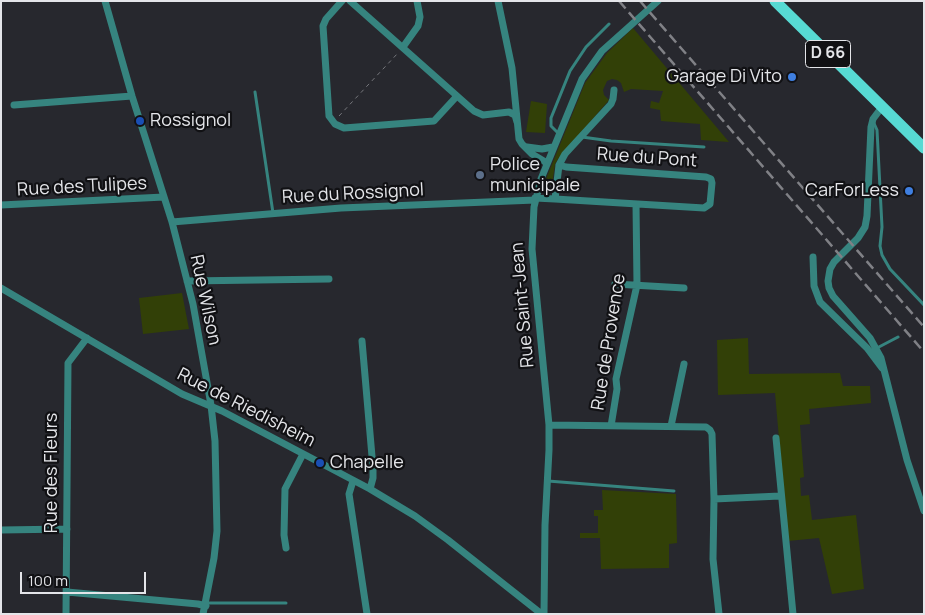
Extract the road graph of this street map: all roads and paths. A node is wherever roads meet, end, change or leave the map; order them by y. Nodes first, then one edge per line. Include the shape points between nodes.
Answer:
1 (105, 1) edge
2 (342, 1) edge
3 (350, 1) edge
4 (417, 1) edge
5 (498, 1) edge
6 (658, 1) edge
7 (775, 1) edge
8 (609, 24) dead end
9 (403, 47) junction
10 (614, 90) dead end
11 (256, 92) dead end
12 (132, 96) junction
13 (458, 96) junction
14 (14, 105) dead end
15 (882, 107) junction
16 (873, 121) junction
17 (334, 122) junction
18 (517, 122) junction
19 (559, 134) junction
20 (581, 137) junction
21 (524, 146) junction
22 (554, 147) junction
23 (704, 147) dead end
24 (924, 148) edge
25 (548, 163) junction
26 (559, 165) junction
27 (164, 197) junction
28 (535, 199) junction
29 (555, 199) junction
30 (636, 204) junction
31 (1, 205) edge
32 (709, 206) joint
33 (273, 214) junction
34 (172, 222) junction
35 (813, 257) dead end
36 (329, 279) dead end
37 (187, 281) junction
38 (615, 284) dead end
39 (637, 285) junction
40 (1, 288) edge
41 (684, 288) dead end
42 (924, 305) edge
43 (898, 337) dead end
44 (87, 338) junction
45 (362, 341) dead end
46 (877, 348) junction
47 (684, 364) dead end
48 (886, 375) junction
49 (211, 405) junction
50 (549, 425) junction
51 (611, 426) junction
52 (671, 426) junction
53 (776, 438) dead end
54 (303, 454) junction
55 (353, 480) junction
56 (547, 481) junction
57 (370, 489) junction
58 (674, 491) dead end
59 (780, 496) junction
60 (714, 499) junction
61 (924, 510) edge
62 (66, 529) junction
63 (1, 530) edge
64 (286, 548) dead end
65 (67, 592) junction
66 (286, 603) dead end
67 (206, 605) junction
68 (66, 614) edge
69 (203, 614) edge
70 (367, 614) edge
71 (544, 614) edge
72 (719, 614) edge
73 (793, 614) edge

1 - 12 street, Rue Wilson
2 - 17 street via 323,26 329,116
3 - 9 street
4 - 9 street via 418,26
5 - 18 street via 512,68
6 - 19 street, Rue Saint-Jean via 602,52 578,86
7 - 15 main road, D 66
8 - 19 lane via 586,47 570,71 551,118 552,129
9 - 13 street
9 - 17 path
10 - 20 street via 611,104
11 - 33 lane
12 - 14 street
12 - 27 street, Rue Wilson
13 - 17 street via 434,121 344,128
13 - 18 street via 478,113 509,112
15 - 16 street
15 - 24 main road, D 66
16 - 42 lane via 877,130 882,255 890,269
16 - 46 street via 868,216 858,238 837,258 828,274 829,288 838,302
18 - 21 street
19 - 22 street, Rue Saint-Jean
20 - 23 lane
20 - 26 street
21 - 22 street via 536,149
21 - 25 street
22 - 25 street, Rue Saint-Jean
25 - 28 street, Rue Saint-Jean
26 - 29 street
26 - 32 street, Rue du Pont via 708,178 712,183
27 - 31 street, Rue des Tulipes
27 - 34 street, Rue Wilson
28 - 29 street, Rue du Rossignol
28 - 33 street, Rue du Rossignol
28 - 50 street, Rue Saint-Jean via 532,249
29 - 30 street, Rue du Rossignol
30 - 32 street, Rue du Rossignol
30 - 39 street, Rue de Provence
33 - 34 street, Rue du Rossignol
34 - 37 street, Rue Wilson
35 - 48 street via 814,286 820,302 867,348
36 - 37 street
37 - 49 street, Rue Wilson
38 - 39 street
39 - 41 street
39 - 51 street, Rue de Provence via 616,379
40 - 44 street, Rue de Riedisheim
43 - 46 lane
44 - 49 street, Rue de Riedisheim via 182,394
44 - 62 street, Rue des Fleurs via 68,363
45 - 57 street via 373,468
46 - 48 street
47 - 52 street
48 - 61 street via 907,460
49 - 54 street, Rue de Riedisheim
49 - 67 street, Rue Wilson via 217,532
50 - 51 street
50 - 56 street, Rue Saint-Jean
51 - 52 street
52 - 60 street via 706,427 710,430
53 - 59 street
54 - 55 street, Rue de Riedisheim
54 - 64 street via 285,490
55 - 57 street, Rue de Riedisheim
55 - 70 street via 348,494
56 - 58 lane
56 - 71 street, Rue Saint-Jean
57 - 71 street, Rue de Riedisheim via 415,516
59 - 60 street
59 - 73 street
60 - 72 street via 713,560
62 - 63 street
62 - 65 street, Rue des Fleurs
65 - 67 street
65 - 68 street, Rue des Fleurs
66 - 67 lane
67 - 69 street, Rue Wilson

